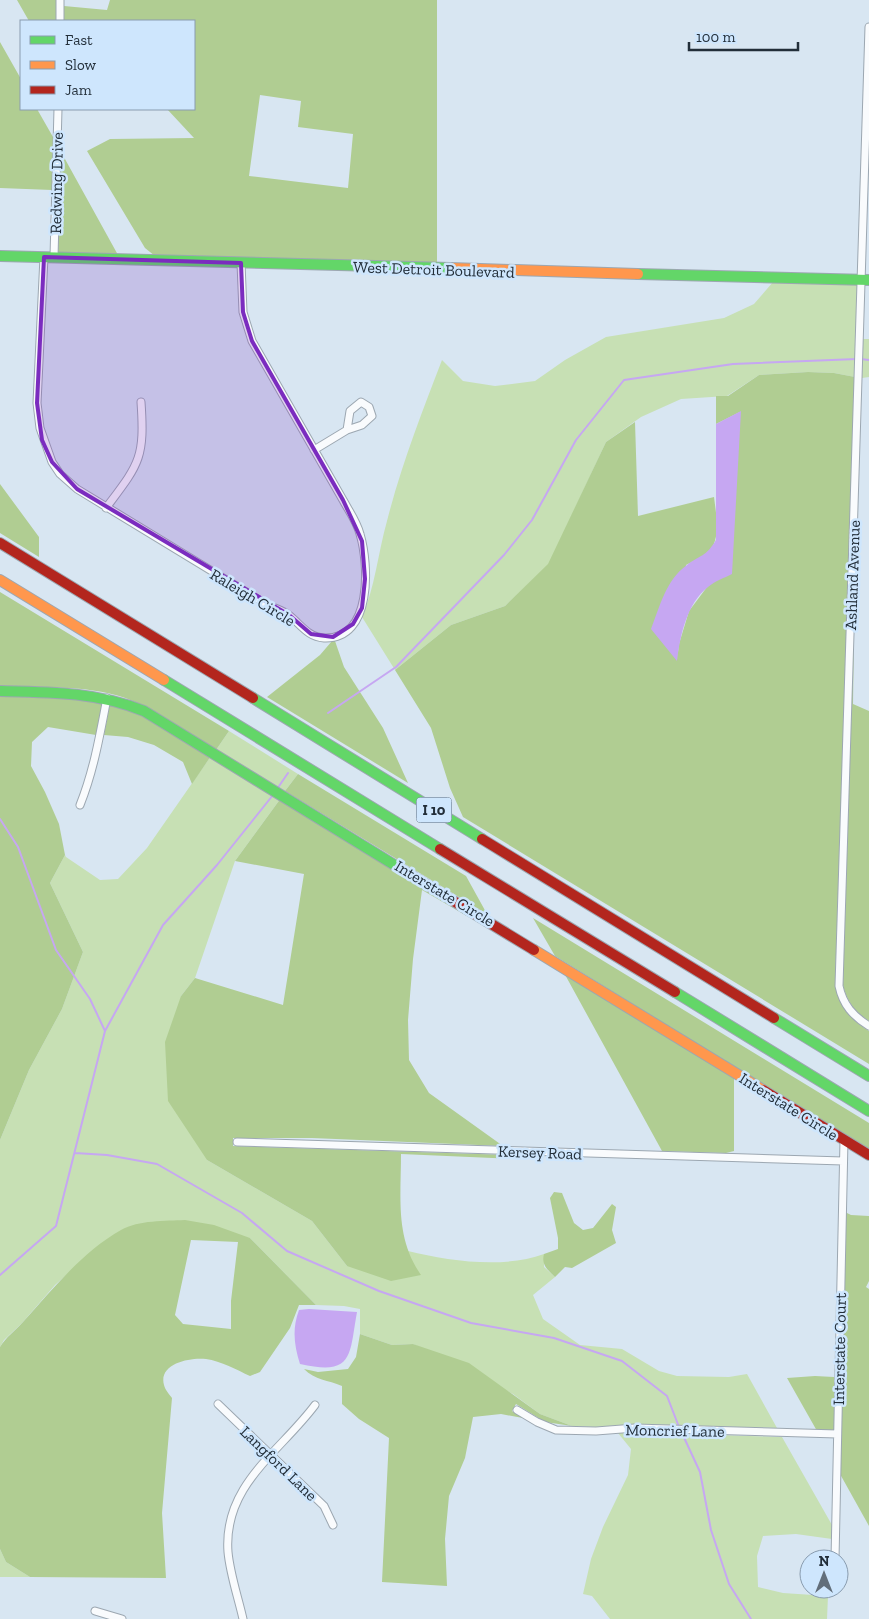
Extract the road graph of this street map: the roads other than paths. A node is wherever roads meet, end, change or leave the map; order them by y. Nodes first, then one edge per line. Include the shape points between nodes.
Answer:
1 (60, 0) edge
2 (60, 20) edge
3 (869, 27) edge
4 (58, 110) edge
5 (0, 256) edge
6 (49, 257) junction
7 (241, 263) junction
8 (865, 280) edge
9 (141, 402) dead end
10 (347, 430) dead end
11 (314, 450) junction
12 (106, 508) junction
13 (0, 543) edge
14 (0, 580) edge
15 (0, 691) edge
16 (108, 698) junction
17 (80, 805) dead end
18 (869, 1026) edge
19 (869, 1076) edge
20 (869, 1111) edge
21 (844, 1140) junction
22 (237, 1142) dead end
23 (869, 1155) edge
24 (843, 1161) junction
25 (218, 1404) dead end
26 (315, 1405) dead end
27 (517, 1410) dead end
28 (837, 1434) junction
29 (270, 1454) junction
30 (333, 1525) dead end
31 (835, 1549) edge
32 (95, 1611) dead end
33 (122, 1619) edge
34 (243, 1619) edge

1 - 2 street
3 - 8 street, Ashland Avenue
4 - 6 street, Redwing Drive
5 - 6 main road, West Detroit Boulevard
6 - 7 main road, West Detroit Boulevard
6 - 12 street, Raleigh Circle via 37,403 41,434 60,474
7 - 8 main road, West Detroit Boulevard
7 - 11 street, Raleigh Circle via 241,298 247,328
8 - 18 street, Ashland Avenue via 858,371 839,986 852,1013
9 - 12 street via 139,462
10 - 11 street
11 - 12 street, Raleigh Circle via 355,521 365,561 362,608 347,631 333,637 311,634 289,615
13 - 19 main road, I 10
14 - 20 main road, I 10
15 - 16 main road, Interstate Circle via 87,694
16 - 17 street via 91,776
16 - 21 main road, Interstate Circle via 144,711 281,793
21 - 23 main road, Interstate Circle
21 - 24 street, Interstate Court
22 - 24 street, Kersey Road
24 - 28 street, Interstate Court
25 - 29 street, Langford Lane
26 - 29 street
27 - 28 street, Moncrief Lane via 556,1430 635,1428
28 - 31 street, Interstate Court
29 - 30 street, Langford Lane via 324,1506
29 - 34 street via 244,1485 230,1525 229,1560
32 - 33 street

